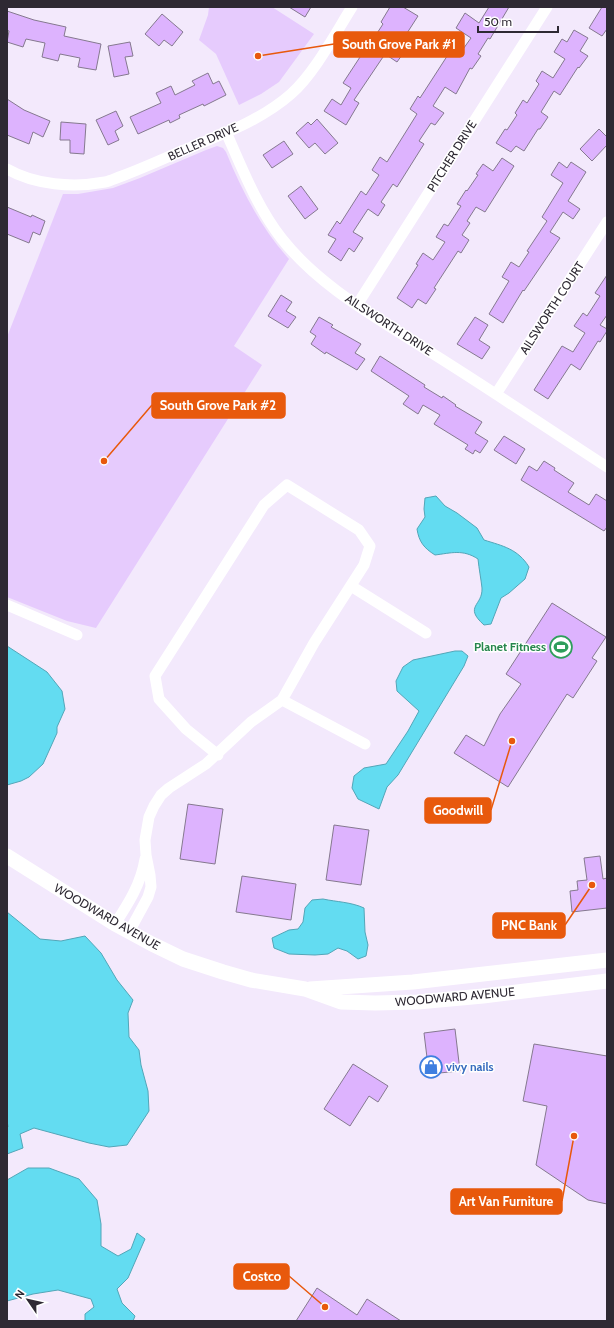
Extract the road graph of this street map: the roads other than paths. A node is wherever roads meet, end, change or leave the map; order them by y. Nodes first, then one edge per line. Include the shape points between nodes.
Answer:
1 (352, 7) edge
2 (547, 7) edge
3 (226, 132) junction
4 (7, 169) edge
5 (607, 222) edge
6 (357, 305) junction
7 (496, 394) junction
8 (607, 467) edge
9 (351, 586) junction
10 (7, 605) edge
11 (426, 633) dead end
12 (77, 635) dead end
13 (282, 700) junction
14 (365, 744) dead end
15 (218, 755) junction
16 (146, 855) junction
17 (7, 856) edge
18 (115, 924) junction
19 (129, 932) junction
20 (607, 960) edge
21 (607, 981) edge
22 (305, 989) junction

1 - 3 street, BELLER DRIVE via 307,77 292,93 268,112
2 - 6 street, PITCHER DRIVE
3 - 4 street, BELLER DRIVE via 106,182 44,182
3 - 6 street, AILSWORTH DRIVE via 258,201 281,238 309,269
5 - 7 street, AILSWORTH COURT
6 - 7 street, AILSWORTH DRIVE
7 - 8 street, AILSWORTH DRIVE
9 - 11 street
9 - 13 street via 314,643
9 - 15 street via 364,565 370,546 359,530 287,485 264,505 155,676 159,699 186,730
10 - 12 street
13 - 14 street
13 - 15 street via 251,722
15 - 16 street via 161,796 148,823
16 - 18 street via 138,884
16 - 19 street via 151,887
17 - 18 main road, WOODWARD AVENUE
18 - 19 main road, WOODWARD AVENUE
19 - 22 main road, WOODWARD AVENUE via 184,959 222,972
20 - 22 main road, WOODWARD AVENUE via 408,982
21 - 22 main road, WOODWARD AVENUE via 411,1002 341,1002

